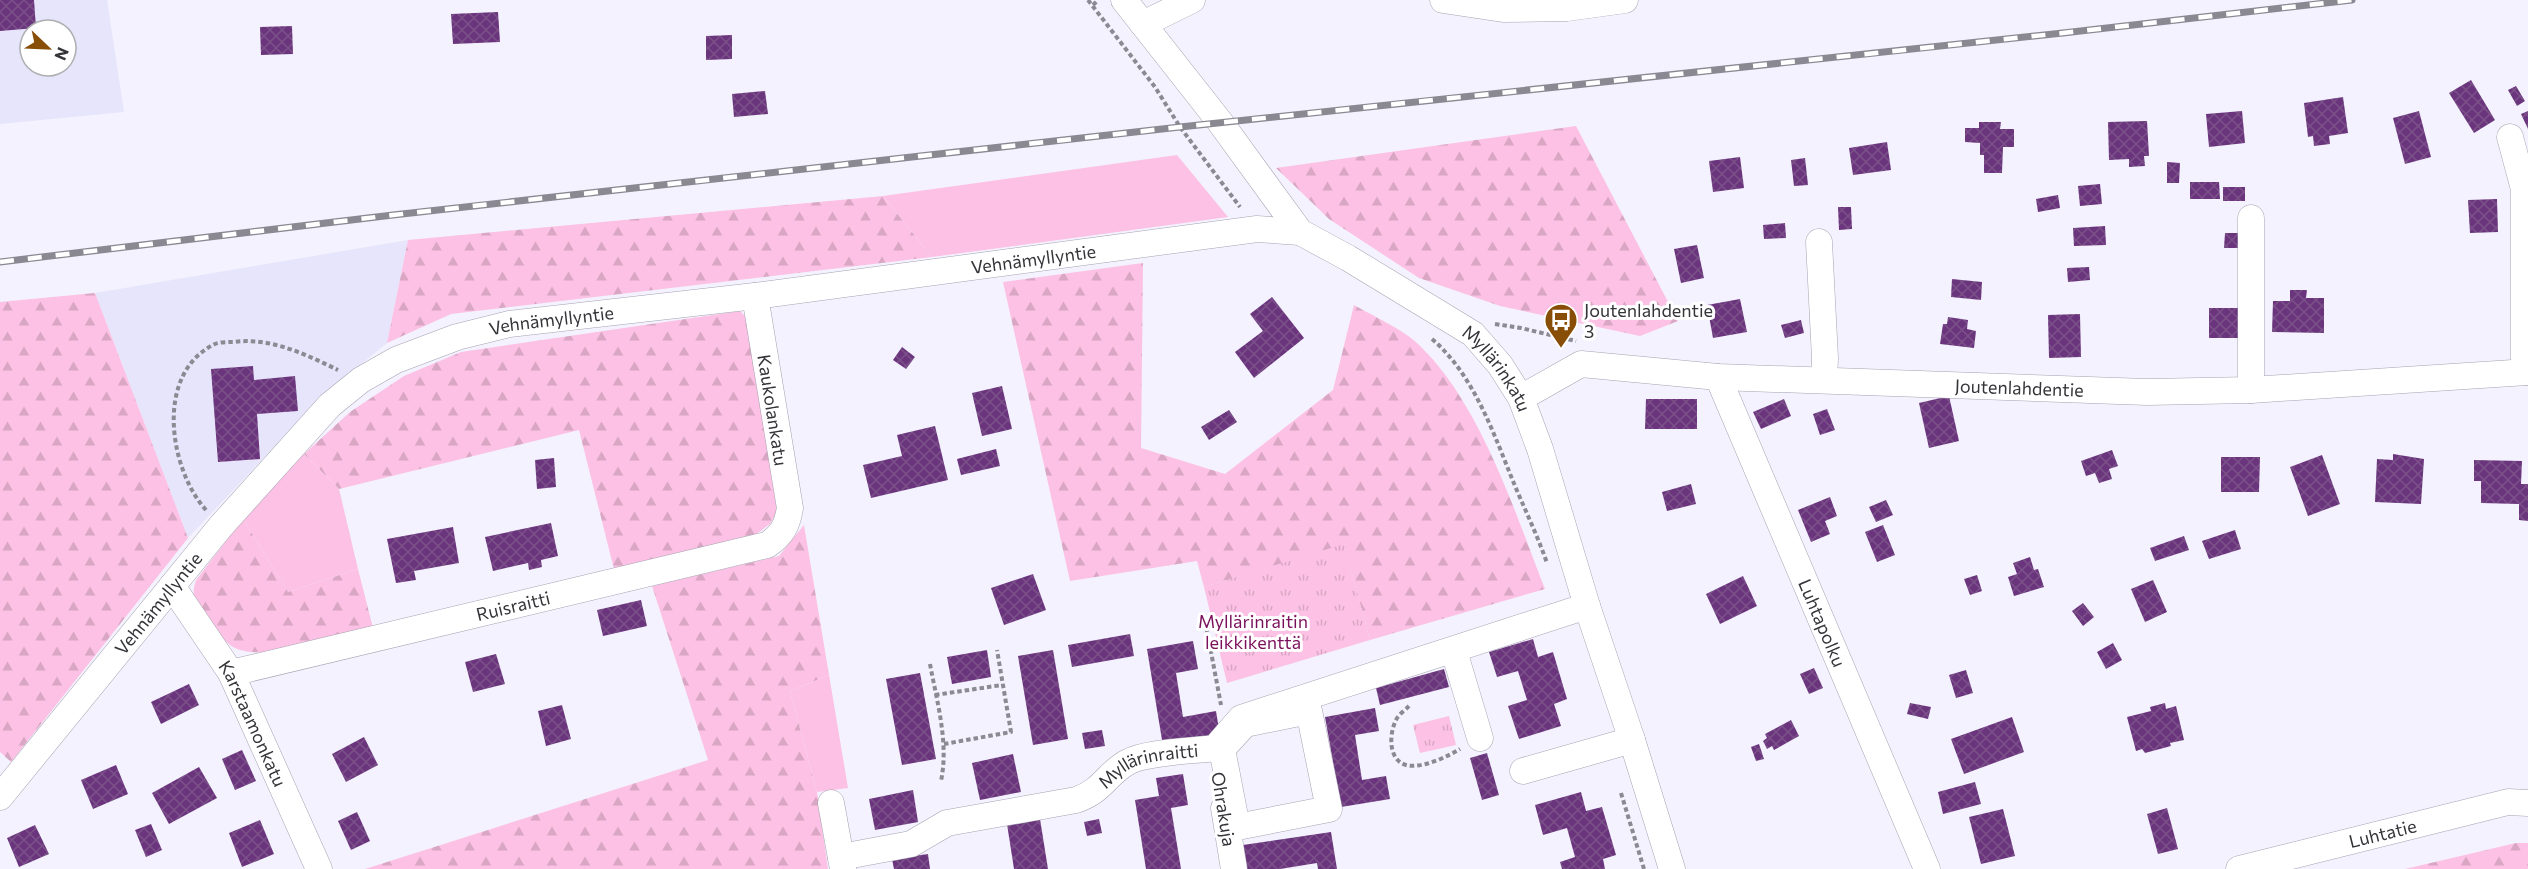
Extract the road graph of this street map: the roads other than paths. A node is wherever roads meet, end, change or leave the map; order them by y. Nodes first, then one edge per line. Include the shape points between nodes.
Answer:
1 (1124, 0) edge
2 (1192, 0) edge
3 (1443, 0) edge
4 (1625, 0) edge
5 (1565, 4) edge
6 (1143, 24) junction
7 (2510, 137) dead end
8 (2251, 218) dead end
9 (1300, 232) junction
10 (1819, 242) dead end
11 (754, 296) junction
12 (2527, 372) edge
13 (1718, 377) junction
14 (1824, 380) junction
15 (2251, 390) junction
16 (1521, 398) junction
17 (787, 525) joint
18 (172, 586) junction
19 (1587, 606) junction
20 (1454, 651) junction
21 (231, 674) junction
22 (1309, 711) joint
23 (1480, 738) road end
24 (1632, 740) junction
25 (1220, 742) junction
26 (1522, 771) dead end
27 (0, 797) edge
28 (831, 803) dead end
29 (2528, 803) edge
30 (842, 863) edge
31 (319, 869) edge
32 (1234, 869) edge
33 (1672, 869) edge
34 (1927, 869) edge
35 (2239, 869) edge

1 - 6 street, Myllärinkatu
2 - 6 street
3 - 5 street via 1503,9
4 - 5 street
6 - 9 street, Myllärinkatu
7 - 12 street via 2524,189
8 - 15 street
9 - 11 street, Vehnämyllyntie via 1257,229
9 - 16 street, Myllärinkatu via 1473,334
10 - 14 street
11 - 17 street, Kaukolankatu via 790,508
11 - 18 street, Vehnämyllyntie via 509,324 457,337 396,360 361,380 330,405
12 - 15 street, Joutenlahdentie
13 - 14 street, Joutenlahdentie
13 - 16 street, Joutenlahdentie via 1581,364
13 - 34 street, Luhtapolku
14 - 15 street, Joutenlahdentie via 2147,392
16 - 19 street, Myllärinkatu
17 - 21 street, Ruisraitti via 767,545
18 - 21 street, Karstaamonkatu
18 - 27 street, Vehnämyllyntie
19 - 20 street
19 - 24 street, Myllärinkatu
20 - 23 street
20 - 25 street via 1241,718
21 - 31 street, Karstaamonkatu
22 - 22 street via 1329,809 1237,827 1222,749 1245,724
24 - 26 street
24 - 33 street, Myllärinkatu
25 - 30 street, Myllärinraitti via 1138,758 1117,770 1090,796 947,823 911,844
25 - 32 street, Ohrakuja
28 - 30 street
29 - 35 street, Luhtatie via 2508,802

